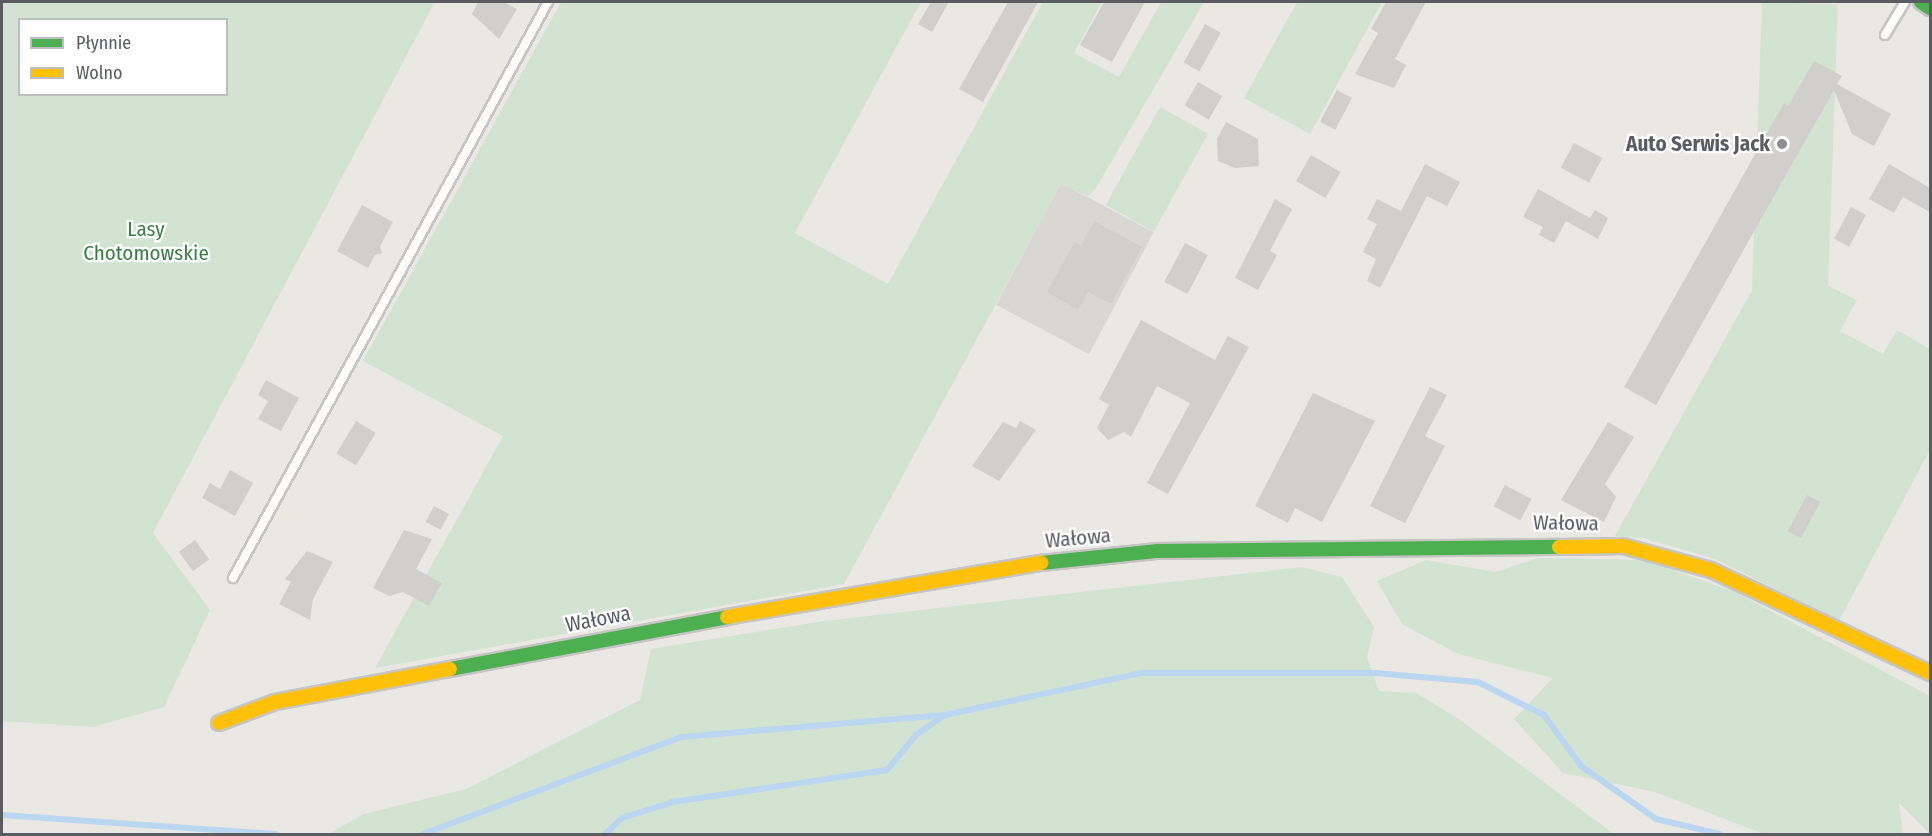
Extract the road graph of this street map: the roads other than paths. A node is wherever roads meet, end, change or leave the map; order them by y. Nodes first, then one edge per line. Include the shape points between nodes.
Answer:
1 (548, 2) edge
2 (1905, 2) edge
3 (1921, 2) edge
4 (1930, 8) edge
5 (1885, 35) dead end
6 (233, 578) dead end
7 (1930, 673) edge
8 (219, 723) dead end

1 - 6 lane
2 - 5 lane
3 - 4 street
7 - 8 street, Wałowa via 1711,570 1632,547 1463,543 1318,553 1158,551 986,568 275,702

